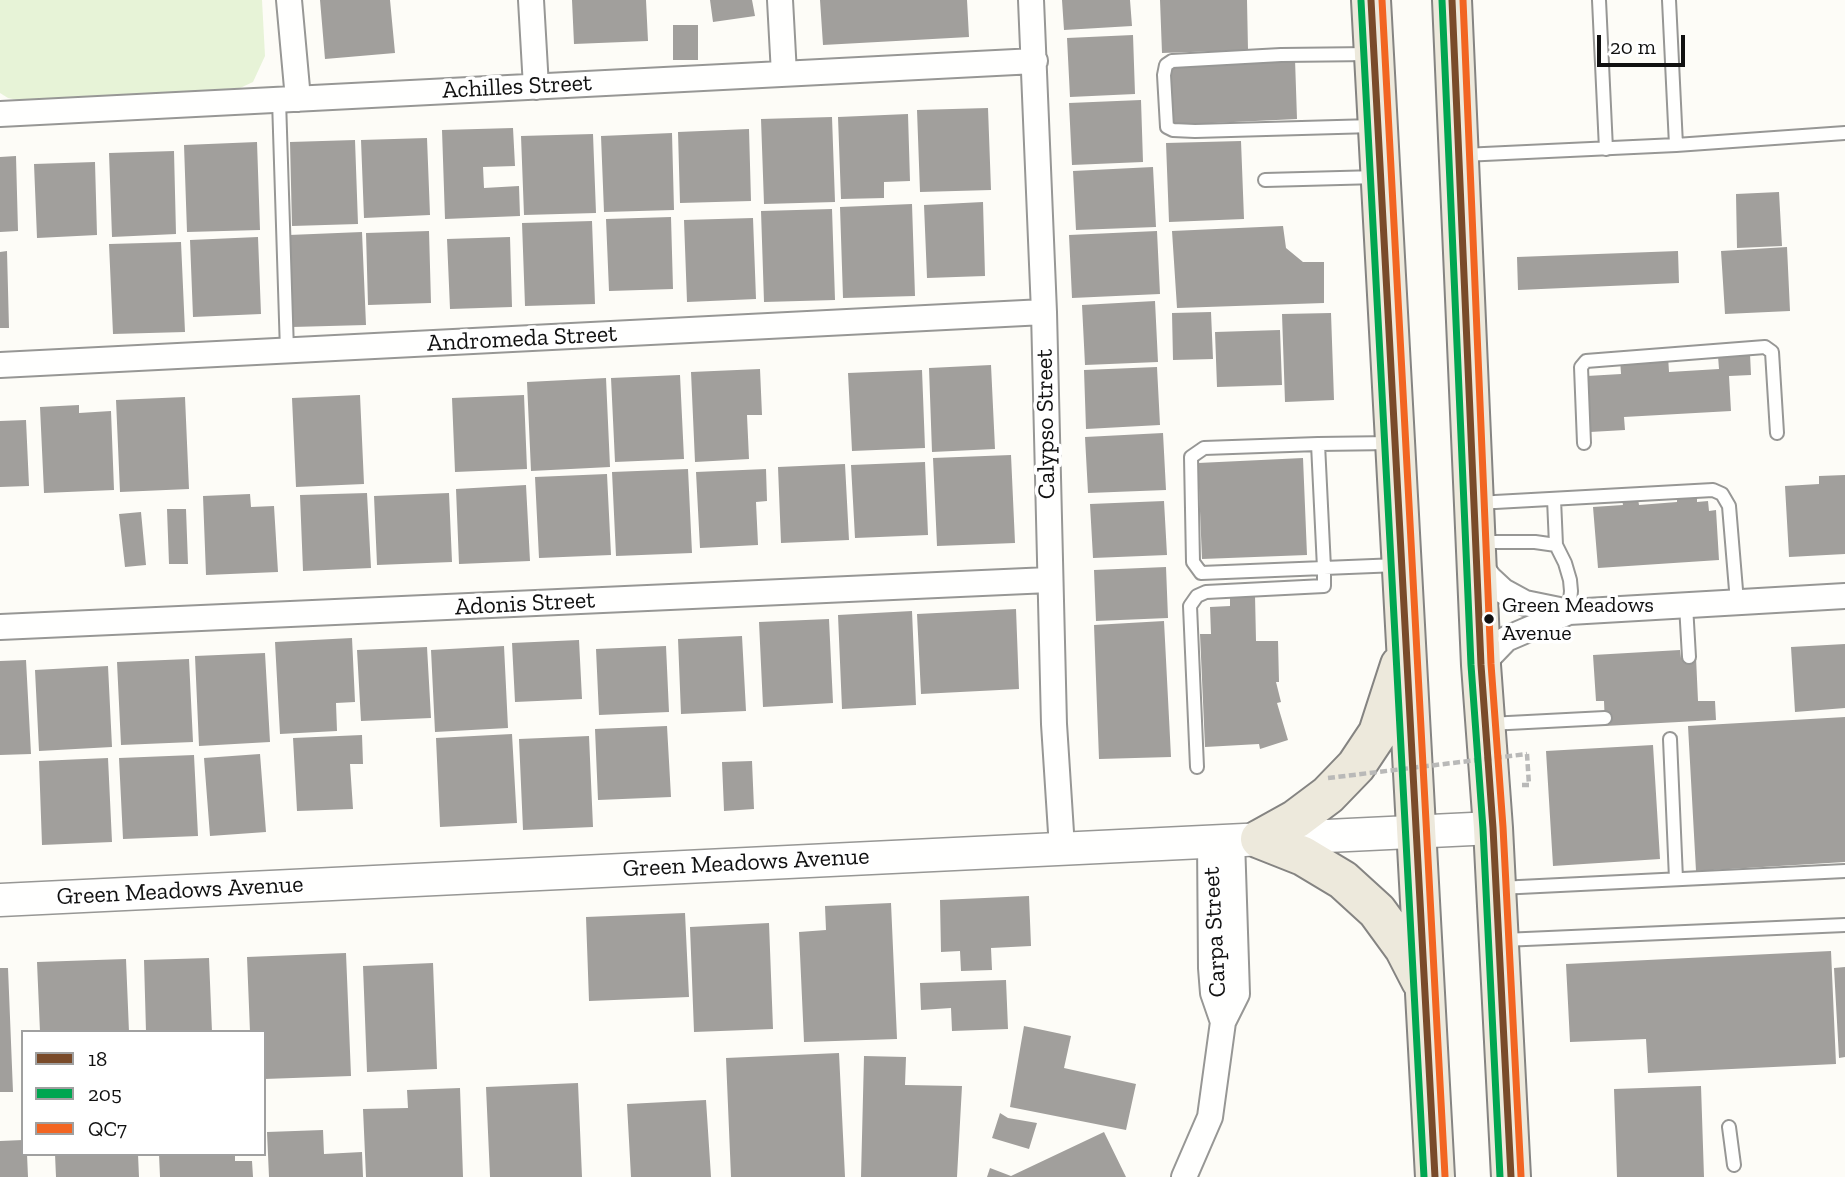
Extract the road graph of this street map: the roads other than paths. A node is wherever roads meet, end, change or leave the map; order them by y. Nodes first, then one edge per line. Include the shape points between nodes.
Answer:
1 (289, 0) edge
2 (531, 0) edge
3 (780, 0) edge
4 (1031, 0) edge
5 (1371, 0) edge
6 (1452, 0) edge
7 (1599, 0) edge
8 (1669, 0) edge
9 (1374, 54) junction
10 (1035, 61) junction
11 (784, 74) junction
12 (536, 87) junction
13 (288, 99) junction
14 (0, 114) edge
15 (1379, 126) junction
16 (1845, 133) edge
17 (1676, 145) junction
18 (1606, 149) junction
19 (1460, 155) junction
20 (1381, 177) junction
21 (1265, 180) dead end
22 (1044, 313) junction
23 (287, 351) junction
24 (0, 365) edge
25 (1777, 433) dead end
26 (1396, 443) junction
27 (1584, 443) dead end
28 (1318, 444) junction
29 (1554, 499) junction
30 (1474, 503) junction
31 (1556, 545) junction
32 (1477, 552) junction
33 (1403, 565) junction
34 (1324, 568) junction
35 (1049, 580) junction
36 (1845, 596) edge
37 (1737, 602) junction
38 (1686, 605) junction
39 (1569, 612) junction
40 (0, 627) edge
41 (1407, 642) junction
42 (1689, 657) dead end
43 (1481, 665) junction
44 (1605, 719) dead end
45 (1485, 724) junction
46 (1670, 739) dead end
47 (1197, 767) dead end
48 (1493, 828) junction
49 (1417, 831) junction
50 (1234, 840) junction
51 (1062, 848) junction
52 (1845, 870) edge
53 (1676, 879) junction
54 (1496, 888) junction
55 (0, 900) edge
56 (1845, 925) edge
57 (1498, 940) junction
58 (1425, 989) junction
59 (1729, 1127) dead end
60 (1734, 1166) dead end
61 (1184, 1177) edge
62 (1435, 1177) edge
63 (1511, 1177) edge

1 - 13 street
2 - 12 street
3 - 11 street
4 - 10 street, Calypso Street
5 - 9 main road
6 - 19 main road
7 - 18 lane
8 - 17 lane
9 - 15 main road
9 - 15 lane via 1172,61 1164,75 1166,121 1173,130 1195,131
10 - 11 street, Achilles Street
10 - 22 street, Calypso Street
11 - 12 street, Achilles Street
12 - 13 street, Achilles Street
13 - 14 street, Achilles Street
13 - 23 lane
15 - 20 main road
16 - 17 lane
17 - 18 lane
18 - 19 lane
19 - 30 main road
20 - 21 lane
20 - 26 main road
22 - 23 street, Andromeda Street
22 - 35 street, Calypso Street
23 - 24 street, Andromeda Street
25 - 27 lane via 1772,352 1765,347 1586,361 1581,367
26 - 28 lane
26 - 33 main road
28 - 34 lane
28 - 34 lane via 1204,448 1191,457 1193,562 1201,573
29 - 30 lane
29 - 31 lane
29 - 37 lane via 1713,490 1722,494 1729,506
30 - 32 main road
31 - 32 lane via 1535,542
31 - 39 lane via 1570,580
32 - 39 street via 1489,578 1503,591 1525,603
32 - 43 main road
33 - 34 lane
33 - 41 main road
34 - 47 lane via 1324,586 1206,592 1190,606
35 - 40 street, Adonis Street
35 - 51 street, Calypso Street
36 - 37 street
37 - 38 street
38 - 39 street
38 - 42 lane
39 - 43 street via 1506,639
41 - 49 main road
41 - 50 main road via 1378,733 1356,766 1328,795 1296,818
43 - 45 main road
44 - 45 lane
45 - 48 main road
46 - 53 lane
48 - 49 street, Green Meadows Avenue
48 - 54 main road
49 - 50 street, Green Meadows Avenue
49 - 58 main road
50 - 51 street, Green Meadows Avenue
50 - 58 main road via 1303,856 1351,888 1377,911 1404,948
50 - 61 street, Carpa Street via 1237,994 1223,1022 1210,1117
51 - 55 street, Green Meadows Avenue
52 - 53 lane
53 - 54 lane
54 - 57 main road
56 - 57 lane
57 - 63 main road
58 - 62 main road
59 - 60 lane

